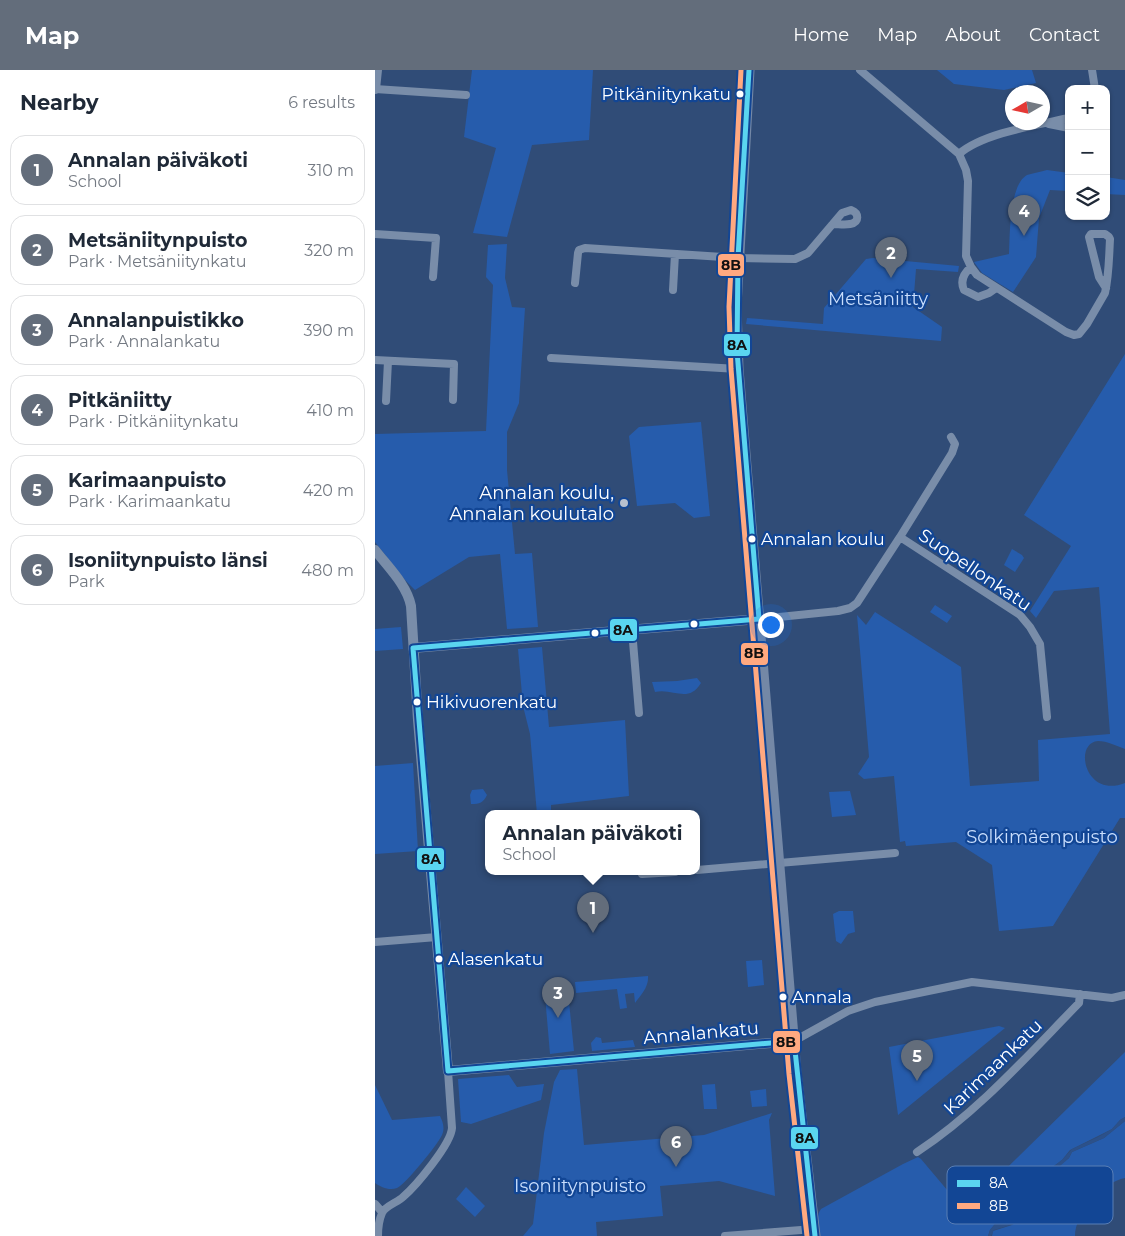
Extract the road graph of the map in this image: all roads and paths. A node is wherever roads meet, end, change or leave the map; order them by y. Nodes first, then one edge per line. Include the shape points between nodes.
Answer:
1 (377, 70) edge
2 (749, 70) edge
3 (859, 70) edge
4 (1092, 70) edge
5 (1094, 85) edge
6 (375, 89) edge
7 (466, 95) dead end
8 (1065, 119) edge
9 (1050, 123) edge
10 (1050, 124) edge
11 (1065, 127) edge
12 (1021, 130) edge
13 (959, 154) junction
14 (833, 224) dead end
15 (375, 234) edge
16 (675, 254) junction
17 (739, 258) junction
18 (971, 267) junction
19 (433, 277) dead end
20 (575, 283) dead end
21 (996, 288) junction
22 (1106, 288) junction
23 (673, 290) dead end
24 (551, 358) dead end
25 (375, 360) edge
26 (388, 361) junction
27 (738, 368) junction
28 (453, 400) dead end
29 (386, 401) dead end
30 (951, 437) dead end
31 (900, 537) junction
32 (375, 550) edge
33 (759, 618) junction
34 (632, 630) junction
35 (413, 648) junction
36 (639, 713) dead end
37 (1047, 717) dead end
38 (895, 853) dead end
39 (779, 863) junction
40 (700, 870) edge
41 (437, 937) junction
42 (375, 942) edge
43 (1080, 994) junction
44 (1125, 995) edge
45 (794, 1041) junction
46 (448, 1070) junction
47 (917, 1152) dead end
48 (375, 1204) edge
49 (382, 1212) junction
50 (814, 1232) edge
51 (378, 1236) edge
52 (725, 1236) edge

1 - 6 street
2 - 17 main road
3 - 13 street
4 - 5 street
6 - 7 street
8 - 9 street
10 - 11 street
12 - 13 street via 989,137
13 - 18 street via 968,181 965,249
14 - 17 street via 801,258
15 - 19 street via 436,238
16 - 17 street
16 - 20 street via 585,248 578,253
16 - 23 street
17 - 27 main road via 736,307
18 - 21 street
18 - 21 street via 964,274 964,290 978,297
21 - 22 street via 1074,335 1082,332
22 - 22 street via 1110,239 1105,234 1091,234 1089,237 1099,276
24 - 27 street
25 - 26 street
26 - 28 street via 454,364
26 - 29 street
27 - 33 main road
30 - 31 street via 955,444 952,453
31 - 33 street via 862,597 850,608
31 - 37 street, Suopellonkatu via 1019,616 1030,627 1041,649
32 - 35 street via 408,595
33 - 34 street
33 - 39 main road
34 - 35 street
34 - 36 street
35 - 41 street
38 - 39 street
39 - 40 street
39 - 45 main road
41 - 42 street
41 - 46 street
43 - 44 street, Annalankatu via 1112,998
43 - 45 street, Annalankatu via 972,982 875,1002 848,1011
43 - 47 street, Karimaankatu via 1079,1003 991,1092 944,1134
45 - 46 street, Annalankatu
45 - 50 main road
46 - 49 street via 451,1136 409,1192
48 - 49 street
49 - 51 street
50 - 52 street

